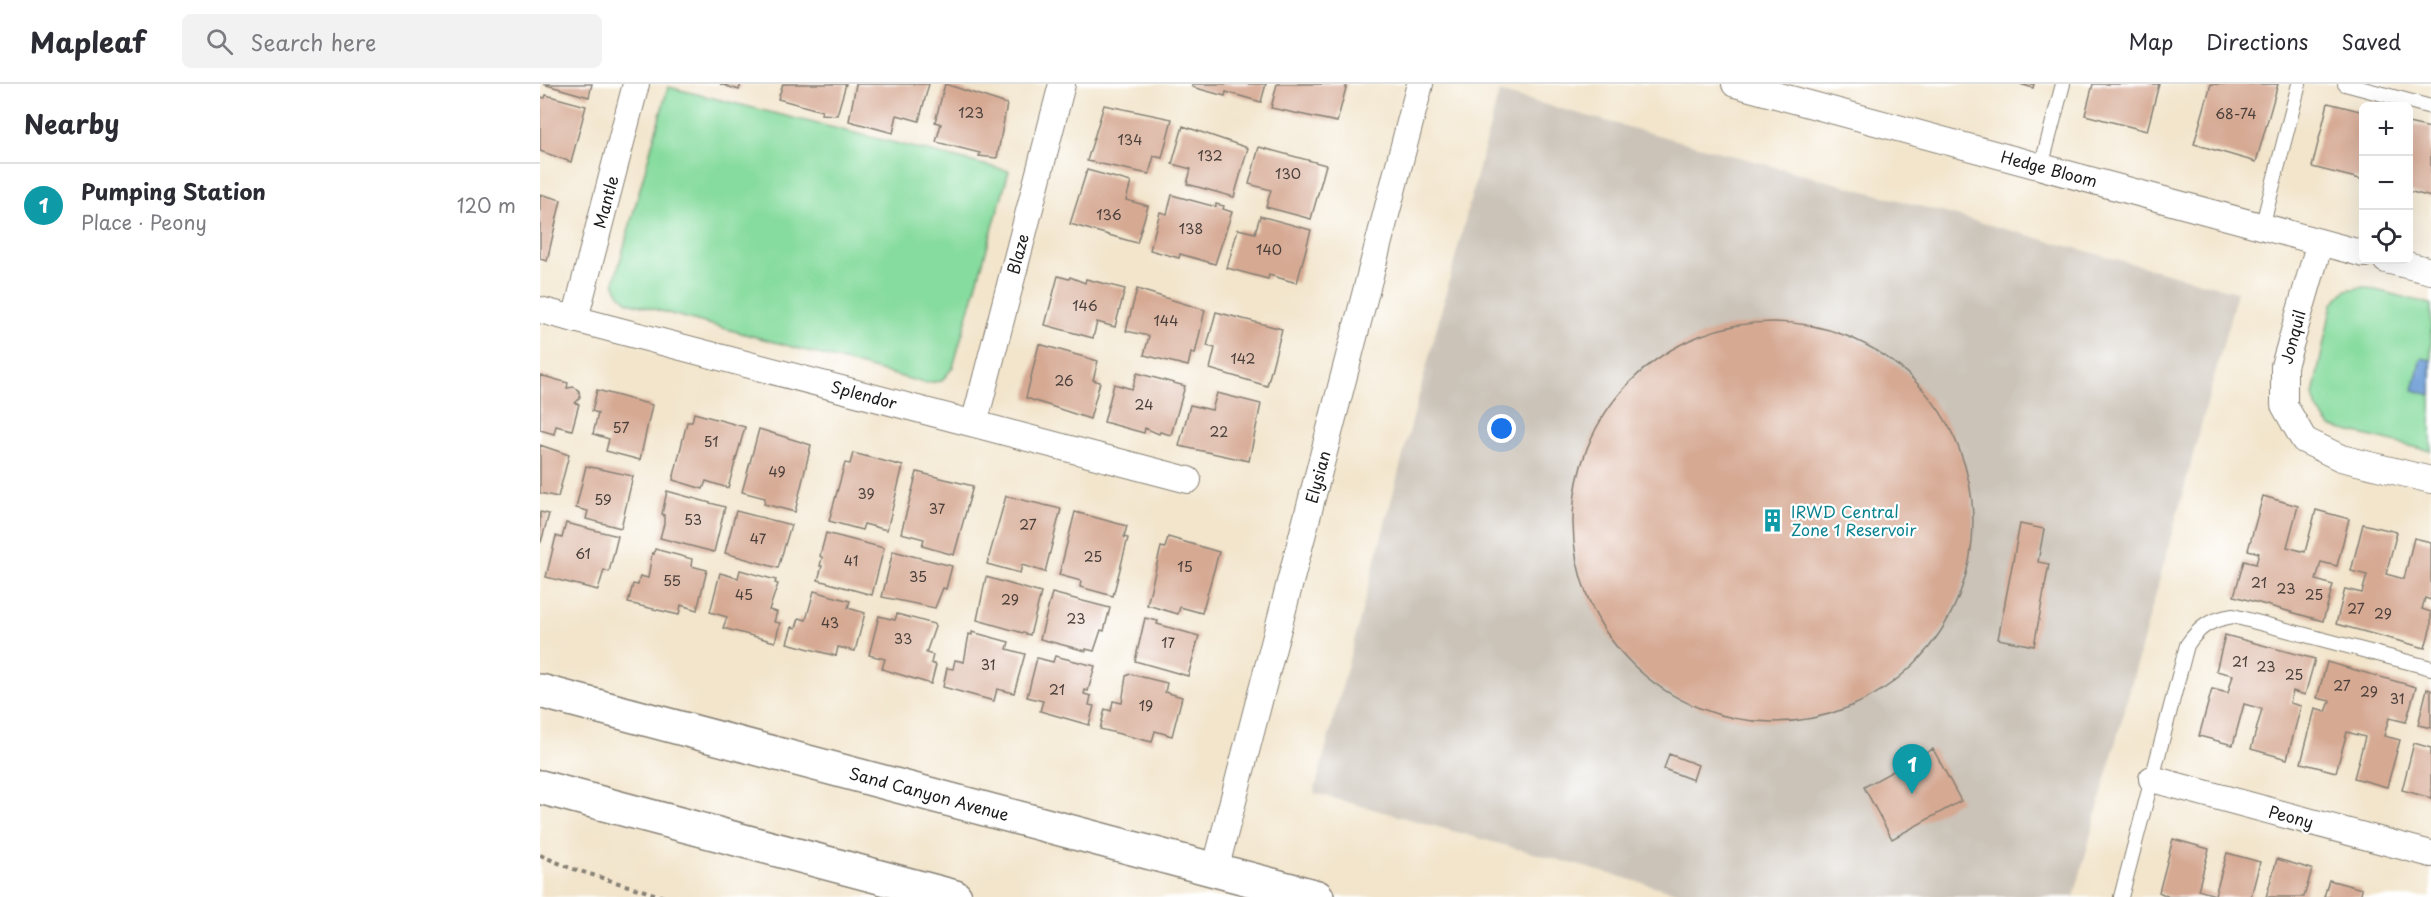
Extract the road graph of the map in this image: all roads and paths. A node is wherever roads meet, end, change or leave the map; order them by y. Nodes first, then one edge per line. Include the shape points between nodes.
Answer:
1 (636, 84) edge
2 (1062, 84) edge
3 (1420, 84) edge
4 (1735, 84) edge
5 (2063, 84) edge
6 (2299, 84) edge
7 (2345, 84) edge
8 (2431, 107) edge
9 (2041, 167) junction
10 (2262, 226) junction
11 (2320, 242) junction
12 (2359, 253) edge
13 (2401, 264) edge
14 (2431, 272) edge
15 (540, 310) edge
16 (575, 320) junction
17 (974, 424) junction
18 (1188, 480) dead end
19 (2431, 480) edge
20 (2431, 668) edge
21 (540, 692) edge
22 (2152, 779) junction
23 (540, 787) edge
24 (2431, 854) edge
25 (540, 855) edge
26 (1215, 870) junction
27 (664, 897) edge
28 (955, 897) edge
29 (1317, 897) edge
30 (2121, 897) edge

1 - 16 street, Mantle
2 - 17 street, Blaze
3 - 26 street, Elysian
4 - 9 street, Hedge Bloom
5 - 9 lane
6 - 10 lane
7 - 8 lane
9 - 10 street, Hedge Bloom
10 - 11 street, Hedge Bloom
11 - 12 street, Hedge Bloom
11 - 19 street, Jonquil via 2284,366 2284,405 2304,440 2341,458
13 - 14 street
15 - 16 street, Splendor
16 - 17 street, Splendor
17 - 18 street, Splendor
20 - 22 lane via 2233,616 2210,620 2187,645
21 - 26 main road, Sand Canyon Avenue
22 - 24 street, Peony
22 - 30 lane
23 - 28 main road
25 - 27 path
26 - 29 main road, Sand Canyon Avenue

